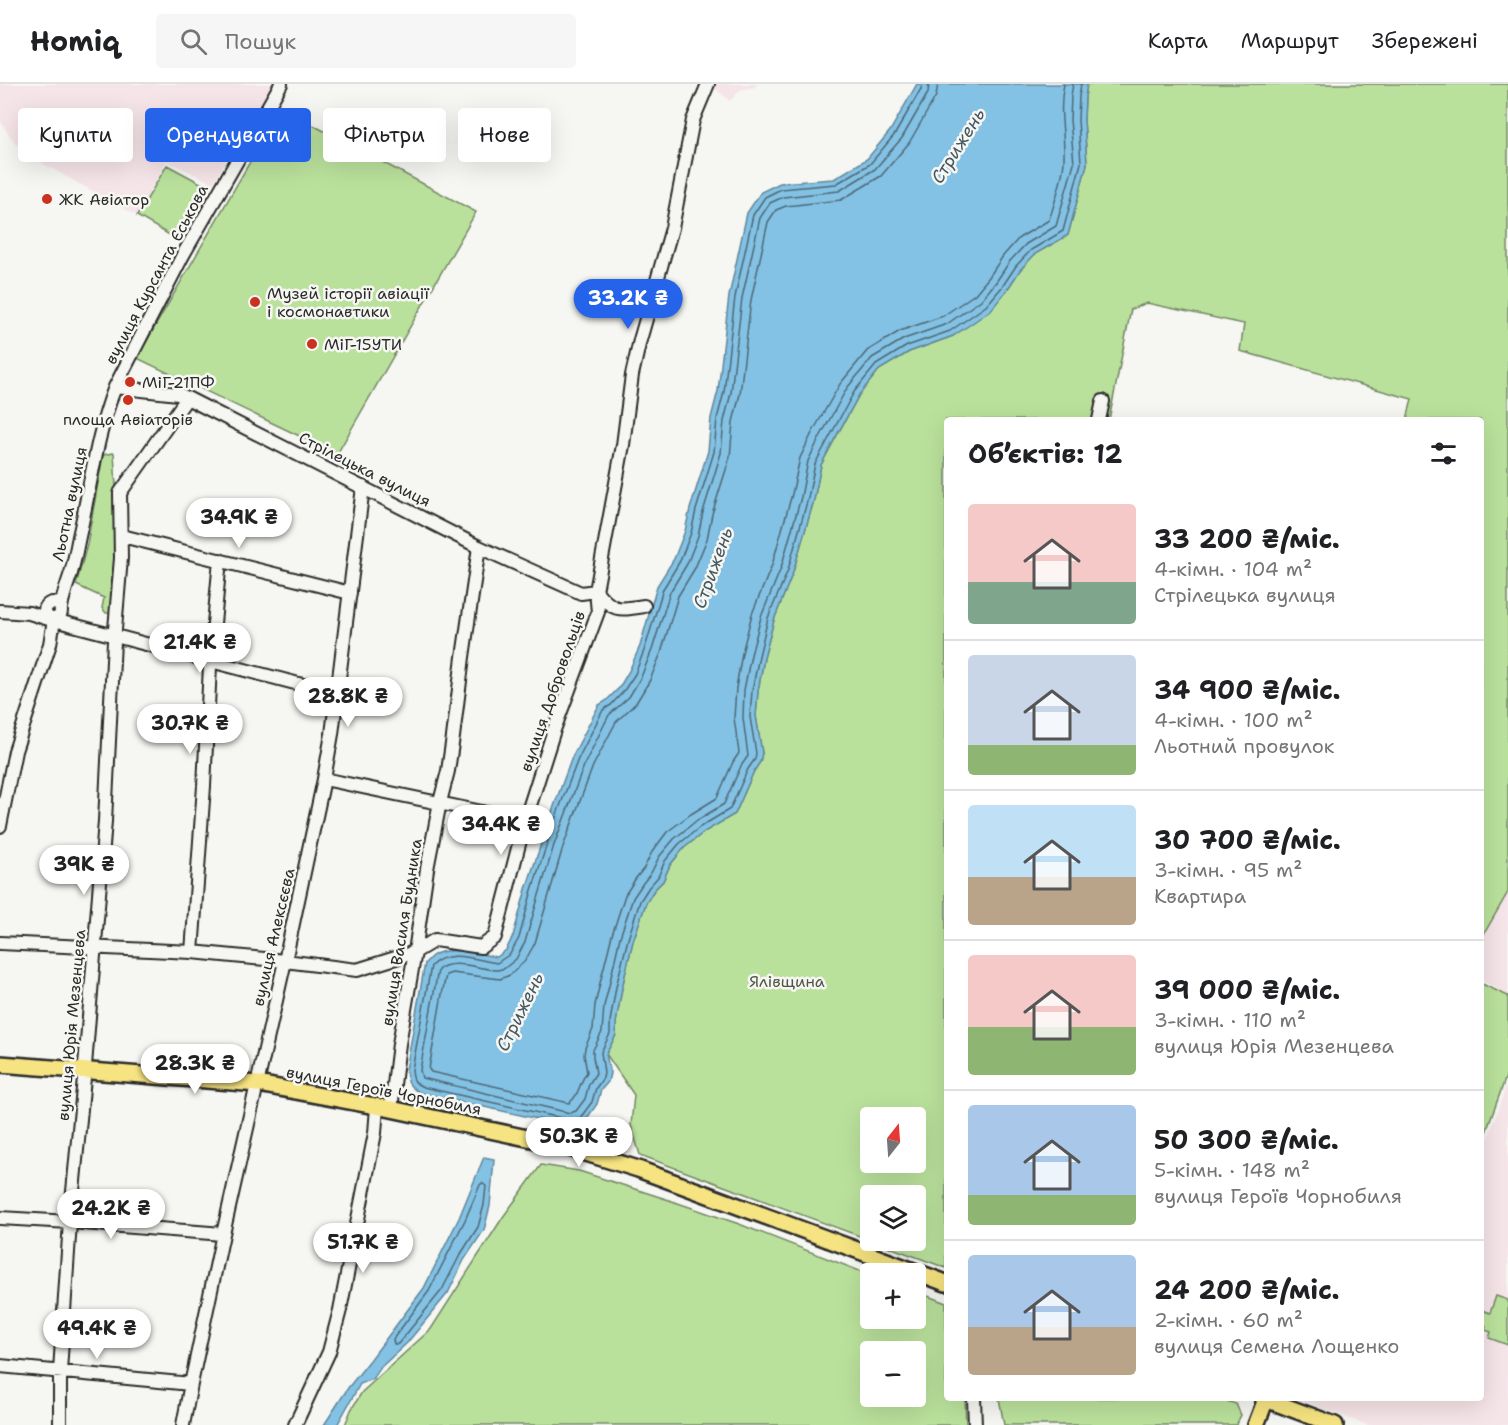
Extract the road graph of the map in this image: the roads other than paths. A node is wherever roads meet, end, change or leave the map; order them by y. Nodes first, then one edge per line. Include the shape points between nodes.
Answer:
1 (281, 84) edge
2 (708, 84) edge
3 (115, 387) junction
4 (187, 398) junction
5 (1103, 401) dead end
6 (1100, 417) edge
7 (363, 487) junction
8 (122, 536) junction
9 (479, 546) junction
10 (220, 560) junction
11 (596, 591) junction
12 (350, 593) junction
13 (644, 606) dead end
14 (0, 611) edge
15 (54, 611) junction
16 (115, 636) junction
17 (211, 661) junction
18 (337, 694) junction
19 (324, 779) junction
20 (440, 802) junction
21 (525, 821) junction
22 (0, 826) edge
23 (0, 943) edge
24 (95, 947) junction
25 (192, 952) junction
26 (415, 952) junction
27 (285, 961) junction
28 (0, 1064) edge
29 (84, 1070) junction
30 (258, 1083) junction
31 (384, 1108) junction
32 (0, 1218) edge
33 (70, 1222) junction
34 (223, 1234) junction
35 (944, 1282) edge
36 (0, 1366) edge
37 (60, 1371) junction
38 (191, 1384) junction
39 (974, 1401) edge
40 (1263, 1401) edge
41 (1269, 1401) edge
42 (60, 1425) edge
43 (184, 1425) edge
44 (295, 1425) edge
45 (975, 1425) edge
46 (1256, 1425) edge
47 (1335, 1425) edge

1 - 3 street, вулиця Курсанта Єськова via 183,255
2 - 11 street via 693,120 672,228 632,375
3 - 4 street, Стрілецька вулиця
3 - 15 street, Льотна вулиця via 102,426 71,574
4 - 7 street, Стрілецька вулиця
4 - 8 street, вулиця Юрія Мезенцева via 120,494
5 - 6 street
7 - 9 street, Стрілецька вулиця
7 - 12 street, вулиця Алексєєва
8 - 10 street
8 - 16 street, вулиця Юрія Мезенцева
9 - 11 street, Стрілецька вулиця via 581,593
9 - 20 street, вулиця Василя Будника via 448,771
10 - 12 street
10 - 17 street
11 - 13 street, Стрілецька вулиця via 607,604 622,609
11 - 21 street, вулиця Добровольців via 598,612
12 - 18 street, вулиця Алексєєва
14 - 15 street
15 - 16 street via 71,624
15 - 22 street, Льотна вулиця via 50,644 15,751
16 - 17 street
16 - 24 street, вулиця Юрія Мезенцева
17 - 18 street
17 - 25 street
18 - 19 street, вулиця Алексєєва
19 - 20 street
19 - 27 street, вулиця Алексєєва
20 - 21 street
20 - 26 street, вулиця Василя Будника
21 - 26 street, вулиця Добровольців via 495,937 481,947 435,940
23 - 24 street, вулиця Добровольців
24 - 25 street, вулиця Добровольців
24 - 29 street, вулиця Юрія Мезенцева
25 - 27 street, вулиця Добровольців
26 - 27 street, вулиця Добровольців via 357,970
26 - 31 street, вулиця Василя Будника
27 - 30 street, вулиця Алексєєва
28 - 29 main road, вулиця Героїв Чорнобиля
29 - 30 main road, вулиця Героїв Чорнобиля
29 - 33 street, вулиця Юрія Мезенцева
30 - 31 main road, вулиця Героїв Чорнобиля
30 - 34 street, вулиця Алексєєва
31 - 35 main road, вулиця Героїв Чорнобиля via 561,1145 607,1159
31 - 44 street, вулиця Василя Будника via 375,1133 329,1352
32 - 33 street
33 - 34 street
33 - 37 street, вулиця Юрія Мезенцева
34 - 38 street, вулиця Алексєєва
36 - 37 street
37 - 38 street
37 - 42 street, вулиця Юрія Мезенцева
38 - 43 street, вулиця Алексєєва
39 - 45 street
40 - 46 main road
41 - 47 main road

